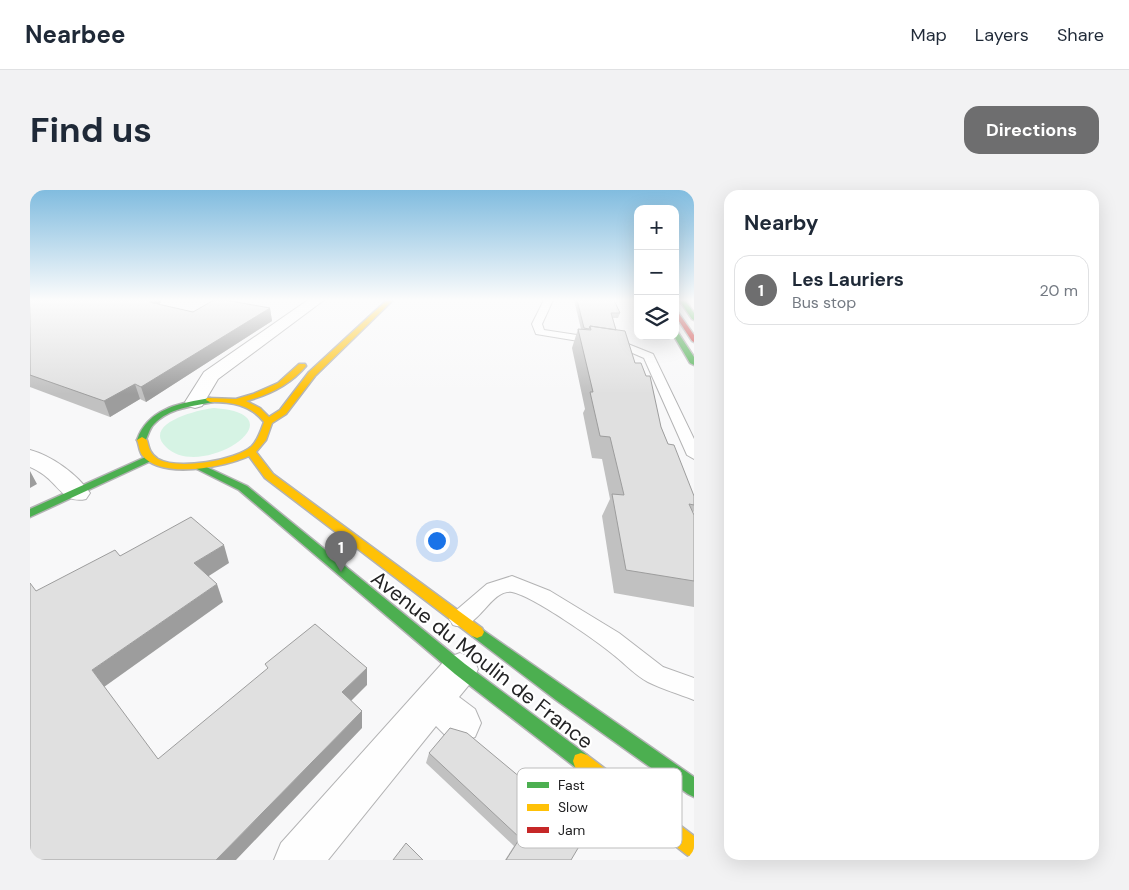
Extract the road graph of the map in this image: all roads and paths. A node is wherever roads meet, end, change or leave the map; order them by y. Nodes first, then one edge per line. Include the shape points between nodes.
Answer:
1 (273, 331) edge
2 (357, 331) edge
3 (540, 331) edge
4 (679, 339) edge
5 (309, 357) dead end
6 (694, 363) edge
7 (237, 401) junction
8 (195, 402) junction
9 (268, 422) junction
10 (250, 451) junction
11 (694, 455) edge
12 (30, 457) edge
13 (150, 458) junction
14 (200, 467) junction
15 (77, 493) junction
16 (30, 513) edge
17 (460, 619) junction
18 (460, 669) junction
19 (694, 689) edge
20 (589, 768) edge
21 (666, 768) edge
22 (682, 779) edge
23 (694, 788) edge
24 (682, 839) edge
25 (694, 848) edge
26 (298, 860) edge

1 - 8 street via 211,376
2 - 9 main road via 312,374 283,412
3 - 11 lane via 556,337 635,347 649,356
4 - 6 main road
5 - 7 main road via 288,381 276,389 262,396
7 - 8 main road
7 - 9 main road via 258,409
8 - 13 main road via 160,415 148,425 141,437 142,448
9 - 10 main road via 265,437
10 - 14 main road via 227,462
10 - 17 main road, Avenue du Moulin de France via 269,476
12 - 15 street via 53,470
13 - 14 main road via 163,464
13 - 15 main road
14 - 18 main road, Avenue du Moulin de France via 244,488
15 - 16 main road
17 - 19 lane via 494,589 512,584 581,621 655,674
17 - 21 main road, Avenue du Moulin de France
18 - 20 main road, Avenue du Moulin de France
18 - 26 street via 448,712
22 - 23 main road, Avenue du Moulin de France
24 - 25 main road, Avenue du Moulin de France

